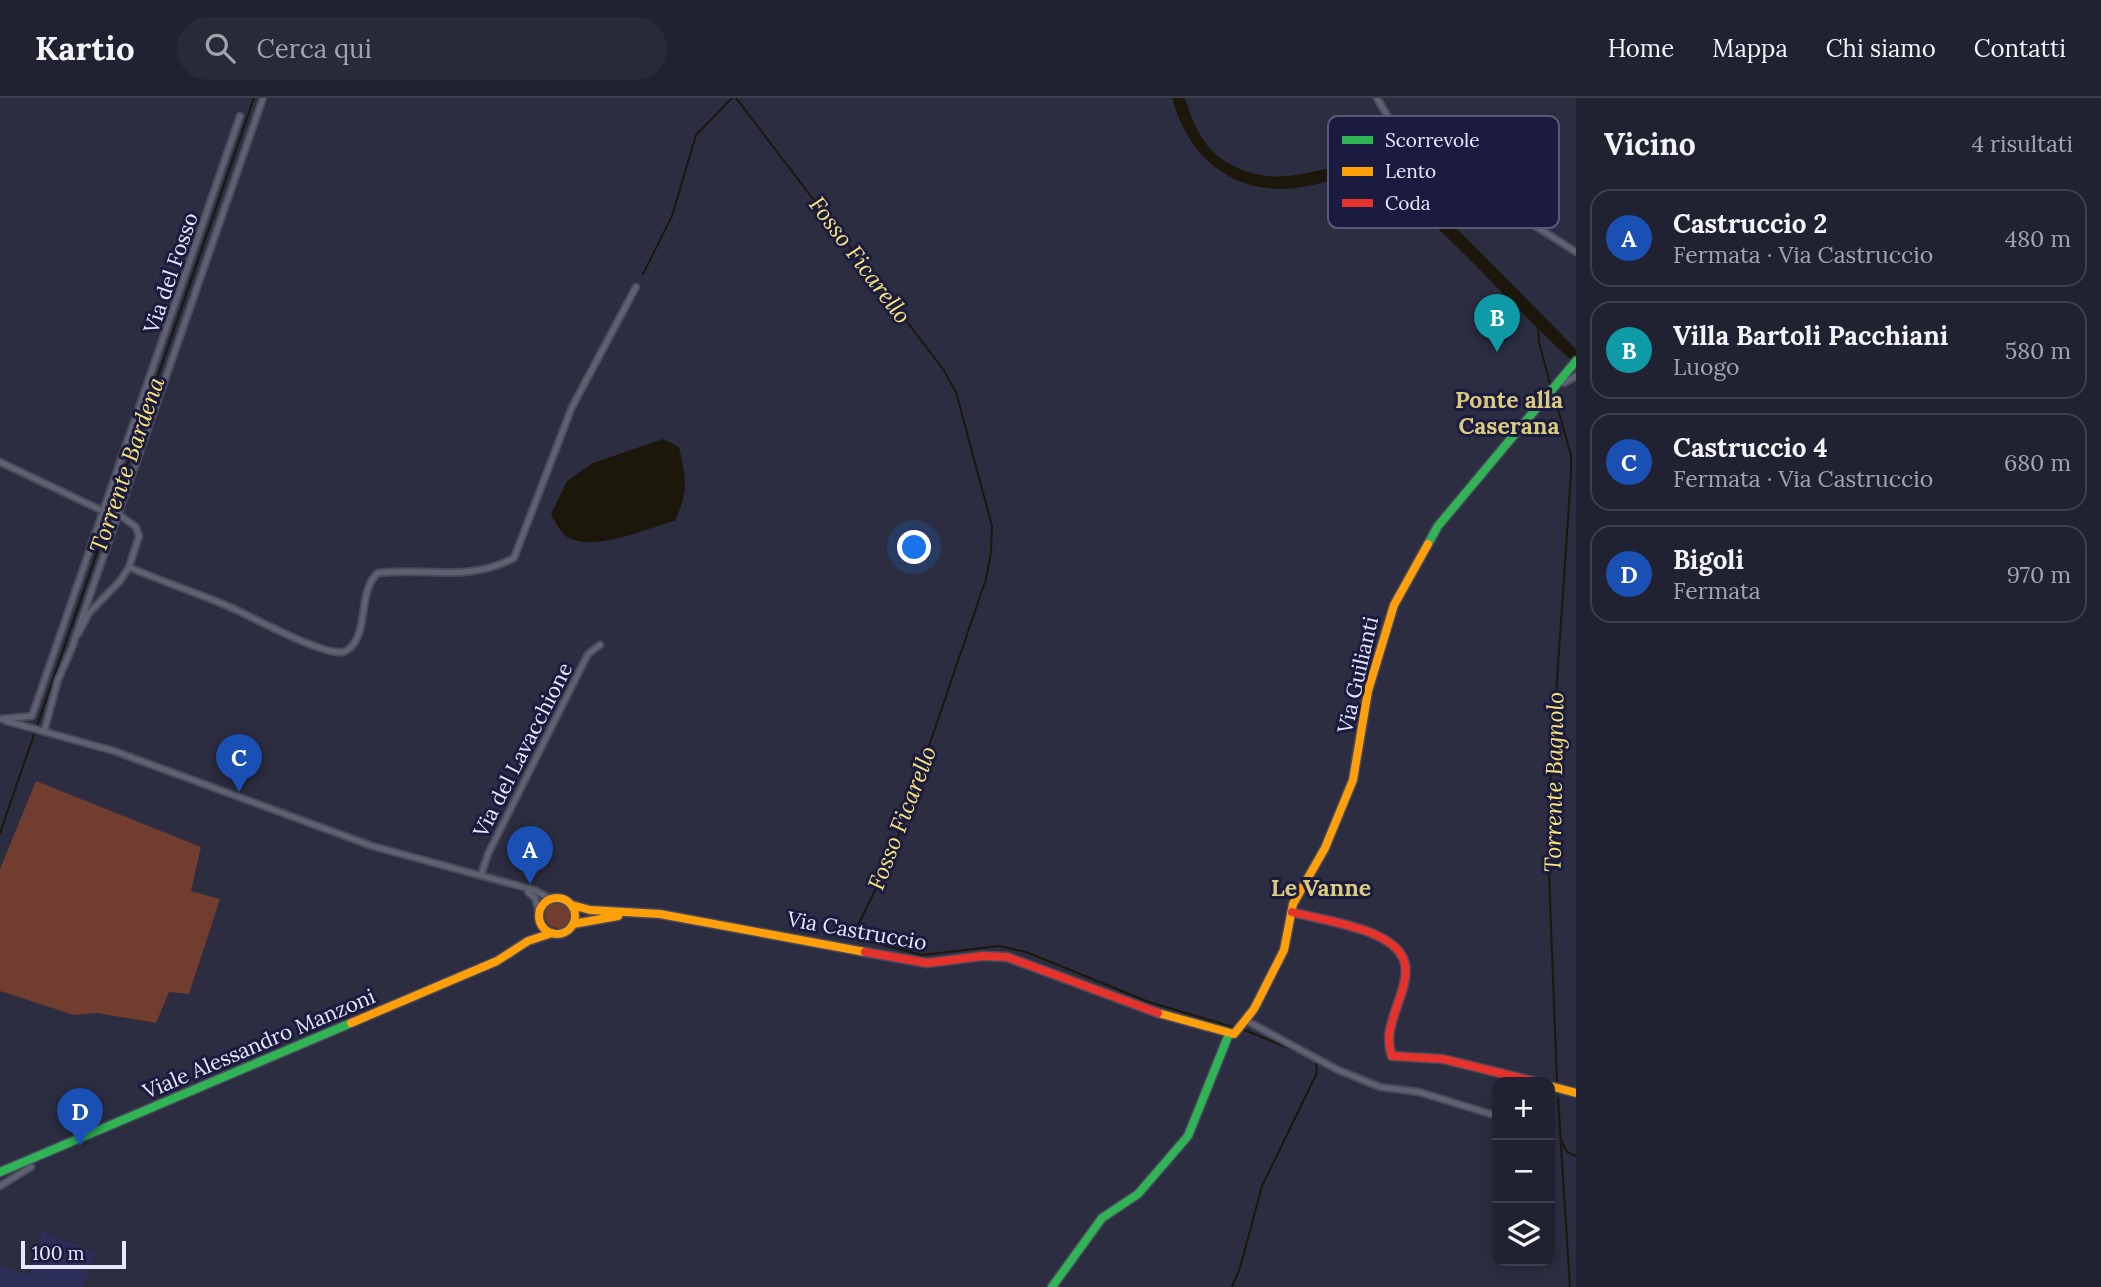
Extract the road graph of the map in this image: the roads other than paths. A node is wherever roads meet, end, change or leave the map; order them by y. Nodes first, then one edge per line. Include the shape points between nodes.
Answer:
1 (263, 98) edge
2 (1377, 98) edge
3 (240, 116) dead end
4 (1387, 116) edge
5 (1538, 228) edge
6 (1576, 252) edge
7 (636, 287) dead end
8 (1574, 369) edge
9 (0, 462) edge
10 (103, 511) junction
11 (117, 513) junction
12 (129, 567) junction
13 (73, 644) junction
14 (600, 645) dead end
15 (0, 719) edge
16 (44, 732) junction
17 (481, 875) junction
18 (515, 886) junction
19 (551, 899) junction
20 (572, 905) junction
21 (1292, 912) junction
22 (635, 914) junction
23 (539, 915) junction
24 (573, 924) junction
25 (552, 933) junction
26 (528, 941) junction
27 (1246, 1023) junction
28 (1233, 1033) junction
29 (1516, 1077) edge
30 (1555, 1087) edge
31 (1574, 1093) edge
32 (1492, 1114) edge
33 (31, 1167) dead end
34 (0, 1172) edge
35 (0, 1186) edge
36 (1052, 1287) edge

1 - 11 street
2 - 4 street
3 - 10 street, Via del Fosso
5 - 6 street
7 - 12 street via 549,459 514,558 461,574 378,573 368,592 357,637 349,649 338,653
8 - 21 street, Via Guilianti via 1438,526 1394,606 1368,691 1353,780
9 - 10 street
10 - 15 street, Via del Fosso via 32,716
11 - 12 street via 139,532
11 - 13 street
12 - 13 street via 114,590 89,613
13 - 16 street
14 - 17 street, Via del Lavacchione via 588,654
15 - 16 street
16 - 17 street via 114,751 372,846
17 - 18 street
18 - 19 street
18 - 23 street via 535,898
19 - 20 street via 562,898
19 - 23 street
20 - 22 street
20 - 24 street
21 - 27 street, Via Guilianti via 1284,950
21 - 29 street via 1387,940 1401,953 1406,970 1388,1041 1392,1056 1443,1059
22 - 24 street
22 - 28 street, Via Castruccio via 660,914 927,963 1007,957 1128,1004
23 - 25 street
23 - 26 street
24 - 25 street via 566,931
25 - 26 street, Viale Alessandro Manzoni
26 - 34 street, Viale Alessandro Manzoni via 497,961
27 - 28 street, Via Guilianti
27 - 32 street via 1380,1087 1419,1092
28 - 36 street, Via Guilianti via 1177,1153 1138,1194 1102,1218
30 - 31 street
33 - 35 street

